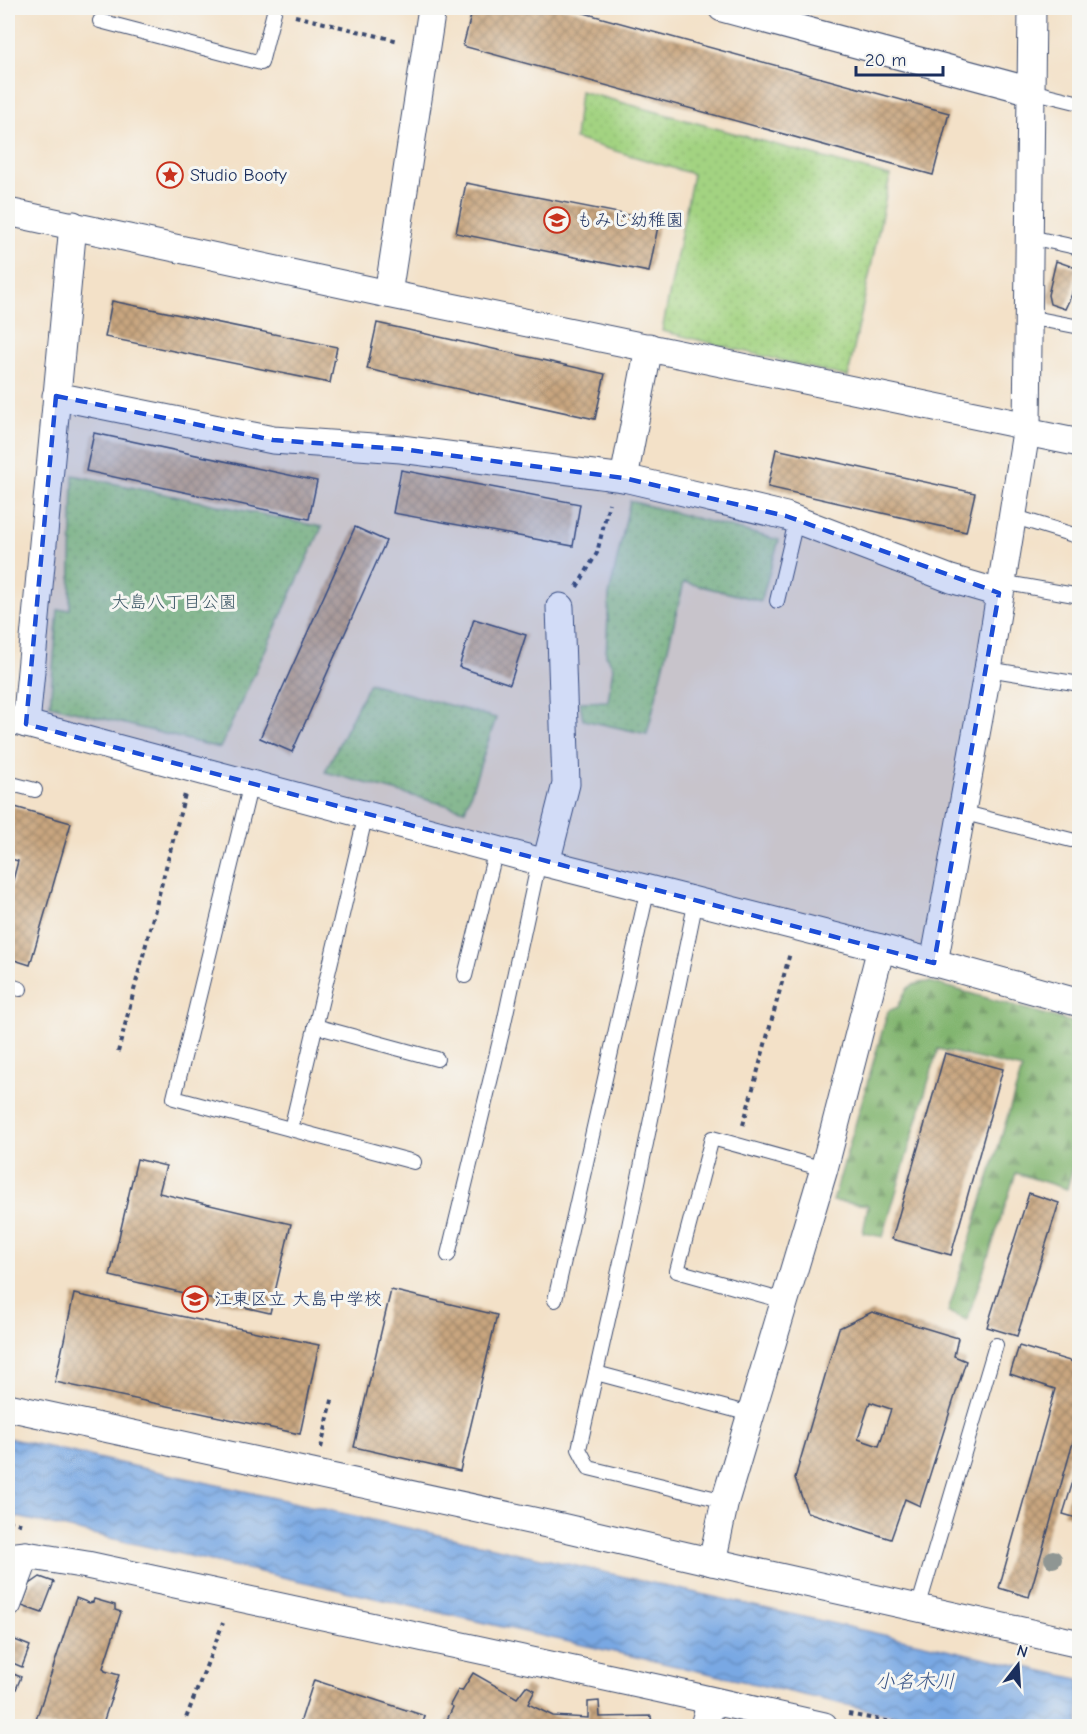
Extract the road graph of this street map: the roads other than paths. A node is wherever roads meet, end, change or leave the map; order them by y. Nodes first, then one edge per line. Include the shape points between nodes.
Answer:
1 (432, 8) edge
2 (722, 8) edge
3 (1032, 8) edge
4 (274, 9) edge
5 (100, 21) dead end
6 (1031, 91) junction
7 (1080, 104) edge
8 (8, 212) edge
9 (73, 225) junction
10 (1029, 237) junction
11 (1080, 248) edge
12 (388, 294) junction
13 (1028, 317) junction
14 (1080, 327) edge
15 (649, 347) junction
16 (56, 396) junction
17 (1026, 429) junction
18 (1080, 443) edge
19 (624, 478) junction
20 (1012, 516) junction
21 (796, 521) junction
22 (1080, 537) edge
23 (1000, 587) junction
24 (1080, 596) edge
25 (777, 601) dead end
26 (560, 607) road end
27 (988, 669) junction
28 (1080, 684) edge
29 (16, 722) edge
30 (8, 783) edge
31 (250, 783) junction
32 (35, 790) dead end
33 (962, 812) junction
34 (366, 814) junction
35 (1071, 840) dead end
36 (496, 849) junction
37 (542, 862) junction
38 (648, 888) junction
39 (696, 900) junction
40 (881, 948) junction
41 (934, 963) junction
42 (465, 976) dead end
43 (1080, 1003) edge
44 (315, 1026) junction
45 (437, 1059) dead end
46 (291, 1129) junction
47 (414, 1162) dead end
48 (824, 1169) junction
49 (448, 1256) dead end
50 (555, 1300) dead end
51 (784, 1301) junction
52 (996, 1345) dead end
53 (596, 1373) junction
54 (8, 1407) edge
55 (750, 1414) junction
56 (725, 1501) junction
57 (17, 1556) edge
58 (712, 1562) junction
59 (8, 1604) edge
60 (918, 1608) junction
61 (1080, 1644) edge
62 (708, 1714) edge
63 (824, 1726) edge

1 - 12 street
2 - 6 street
3 - 6 street
4 - 5 lane via 261,63
6 - 7 lane
6 - 10 street
8 - 9 street
9 - 12 street
9 - 16 street
10 - 11 lane
10 - 13 street
12 - 15 street
13 - 14 lane
13 - 17 street
15 - 17 street
15 - 19 street
16 - 19 street via 273,440 401,449
16 - 29 street
17 - 18 street
17 - 20 street
19 - 21 street
20 - 22 lane
20 - 23 street
21 - 23 street via 951,579
21 - 25 lane
23 - 24 lane
23 - 27 street
26 - 37 street via 566,784
27 - 28 lane
27 - 33 street
29 - 31 street
30 - 32 lane
31 - 34 street
31 - 46 lane via 174,1098
33 - 35 lane
33 - 41 street
34 - 36 street
34 - 44 lane
36 - 37 street
36 - 42 lane
37 - 38 street
37 - 49 lane
38 - 39 street
38 - 50 lane
39 - 40 street
39 - 53 lane
40 - 41 street
40 - 48 street
41 - 43 street
44 - 45 lane
44 - 46 lane
46 - 47 lane
48 - 51 street
48 - 51 lane via 712,1138 677,1271
51 - 55 street
52 - 60 lane
53 - 55 lane
53 - 56 lane via 579,1449 589,1468
54 - 58 street
55 - 56 street
56 - 58 street
57 - 59 street
57 - 62 street via 87,1565 233,1597
58 - 60 street
60 - 61 street
62 - 63 street

